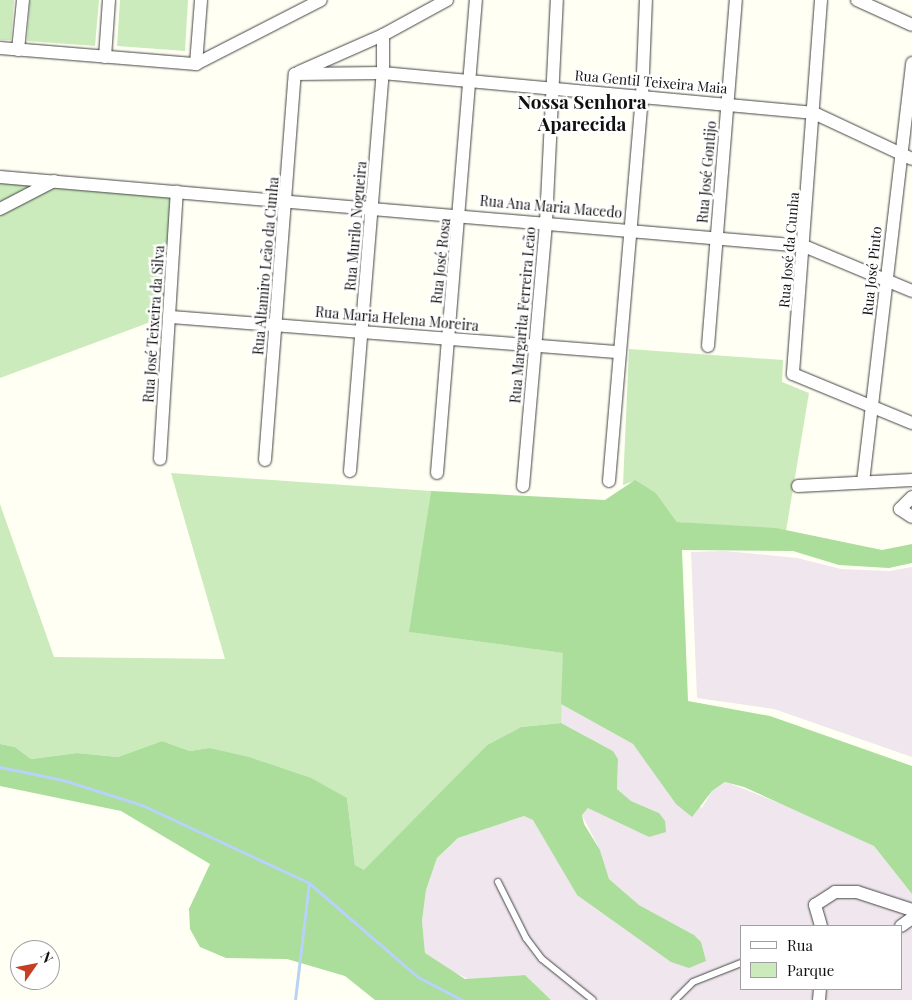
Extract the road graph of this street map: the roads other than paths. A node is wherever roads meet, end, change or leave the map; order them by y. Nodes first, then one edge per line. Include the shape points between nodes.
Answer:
1 (23, 0) edge
2 (108, 0) edge
3 (201, 0) edge
4 (321, 0) edge
5 (447, 0) edge
6 (476, 0) edge
7 (557, 0) edge
8 (646, 0) edge
9 (736, 0) edge
10 (821, 0) edge
11 (857, 0) edge
12 (300, 5) edge
13 (912, 25) edge
14 (382, 35) junction
15 (0, 48) edge
16 (18, 50) junction
17 (105, 57) junction
18 (912, 63) edge
19 (196, 64) junction
20 (295, 74) junction
21 (383, 74) junction
22 (467, 82) junction
23 (553, 87) junction
24 (642, 98) junction
25 (727, 104) junction
26 (814, 113) junction
27 (899, 153) junction
28 (912, 159) edge
29 (0, 177) edge
30 (54, 181) junction
31 (177, 192) junction
32 (286, 202) junction
33 (372, 208) junction
34 (0, 209) edge
35 (461, 214) junction
36 (546, 222) junction
37 (631, 230) junction
38 (717, 237) junction
39 (804, 246) junction
40 (887, 280) junction
41 (912, 291) edge
42 (171, 317) junction
43 (277, 325) junction
44 (362, 331) junction
45 (448, 339) junction
46 (535, 346) junction
47 (708, 346) dead end
48 (620, 352) junction
49 (872, 404) junction
50 (912, 423) edge
51 (160, 459) dead end
52 (265, 460) dead end
53 (350, 471) dead end
54 (437, 474) dead end
55 (912, 480) edge
56 (609, 482) dead end
57 (863, 482) junction
58 (523, 486) dead end
59 (798, 486) dead end
60 (912, 497) edge
61 (912, 516) edge
62 (498, 882) dead end
63 (912, 910) edge
64 (821, 925) edge
65 (740, 963) edge
66 (593, 1000) edge
67 (675, 1000) edge

1 - 16 street
2 - 17 street
3 - 19 street
4 - 12 street
5 - 14 street
6 - 22 street, Rua José Rosa
7 - 23 street, Rua Margarita Ferreira Leão
8 - 24 street
9 - 25 street, Rua José Gontijo
10 - 26 street, Rua José da Cunha
11 - 13 street
12 - 19 street
14 - 20 street
14 - 21 street, Rua Murilo Nogueira
15 - 16 street
16 - 17 street
17 - 19 street
18 - 27 street, Rua José Pinto
20 - 21 street, Rua Gentil Teixeira Maia
20 - 32 street, Rua Altamiro Leão da Cunha
21 - 22 street, Rua Gentil Teixeira Maia
21 - 33 street, Rua Murilo Nogueira
22 - 23 street, Rua Gentil Teixeira Maia
22 - 35 street, Rua José Rosa
23 - 24 street, Rua Gentil Teixeira Maia
23 - 36 street, Rua Margarita Ferreira Leão
24 - 25 street, Rua Gentil Teixeira Maia
24 - 37 street
25 - 26 street, Rua Gentil Teixeira Maia
25 - 38 street, Rua José Gontijo
26 - 27 street, Rua Gentil Teixeira Maia
26 - 39 street, Rua José da Cunha
27 - 28 street, Rua Gentil Teixeira Maia
27 - 40 street, Rua José Pinto
29 - 30 street, Rua Ana Maria Macedo
30 - 31 street, Rua Ana Maria Macedo
30 - 34 street
31 - 32 street, Rua Ana Maria Macedo
31 - 42 street, Rua José Teixeira da Silva
32 - 33 street, Rua Ana Maria Macedo
32 - 43 street, Rua Altamiro Leão da Cunha
33 - 35 street, Rua Ana Maria Macedo
33 - 44 street, Rua Murilo Nogueira
35 - 36 street, Rua Ana Maria Macedo
35 - 45 street, Rua José Rosa
36 - 37 street, Rua Ana Maria Macedo
36 - 46 street, Rua Margarita Ferreira Leão
37 - 38 street, Rua Ana Maria Macedo
37 - 48 street
38 - 39 street, Rua Ana Maria Macedo
38 - 47 street, Rua José Gontijo
39 - 40 street, Rua Ana Maria Macedo
39 - 49 street, Rua José da Cunha via 793,374
40 - 41 street, Rua Ana Maria Macedo
40 - 49 street, Rua José Pinto
42 - 43 street, Rua Maria Helena Moreira
42 - 51 street, Rua José Teixeira da Silva
43 - 44 street, Rua Maria Helena Moreira
43 - 52 street, Rua Altamiro Leão da Cunha
44 - 45 street, Rua Maria Helena Moreira
44 - 53 street, Rua Murilo Nogueira
45 - 46 street, Rua Maria Helena Moreira
45 - 54 street, Rua José Rosa
46 - 48 street, Rua Maria Helena Moreira
46 - 58 street, Rua Margarita Ferreira Leão
48 - 56 street
49 - 50 street, Rua José da Cunha
49 - 57 street, Rua José Pinto
55 - 57 street
57 - 59 street
60 - 61 street via 900,509
62 - 66 lane via 526,938 542,960
63 - 64 street via 857,892 835,892 815,906
65 - 67 lane via 692,982

